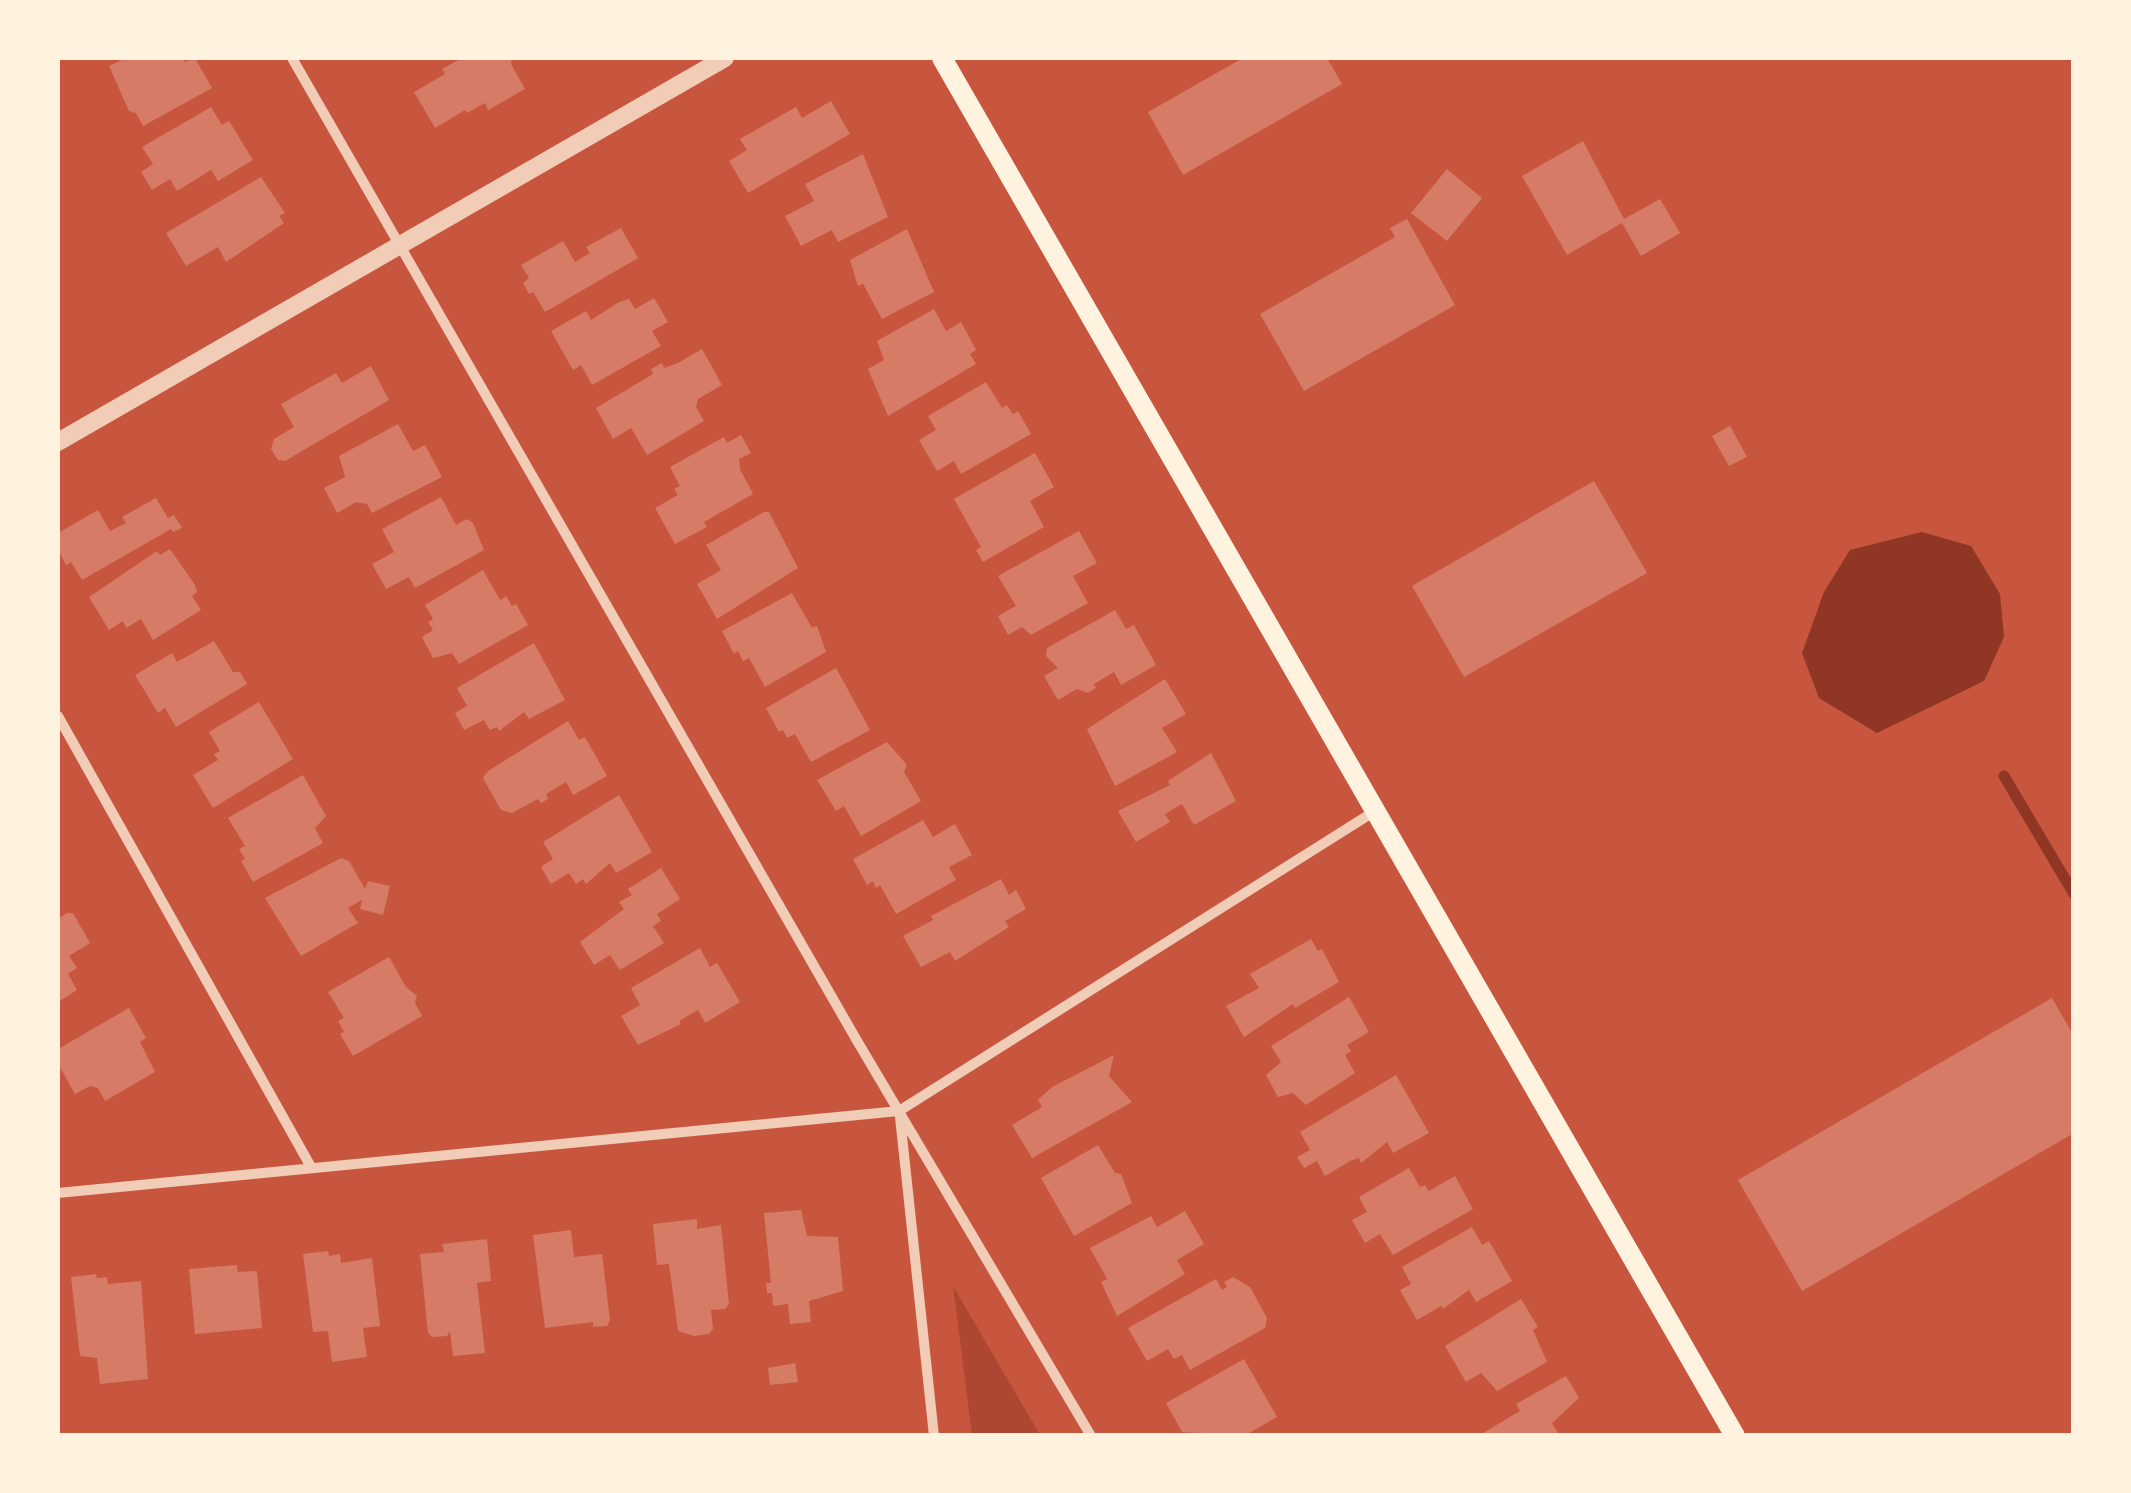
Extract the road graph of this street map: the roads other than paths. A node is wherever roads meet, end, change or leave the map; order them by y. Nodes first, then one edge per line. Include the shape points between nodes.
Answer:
1 (292, 58) edge
2 (725, 58) edge
3 (942, 58) edge
4 (401, 243) junction
5 (58, 442) edge
6 (58, 716) edge
7 (1375, 811) junction
8 (899, 1111) junction
9 (311, 1167) junction
10 (58, 1193) edge
11 (934, 1436) edge
12 (1090, 1436) edge
13 (1735, 1436) edge

1 - 4 street
2 - 4 street
3 - 7 main road
4 - 5 street
4 - 8 street
6 - 9 street
7 - 8 street
7 - 13 main road
8 - 9 street
8 - 11 street
8 - 12 street
9 - 10 street

